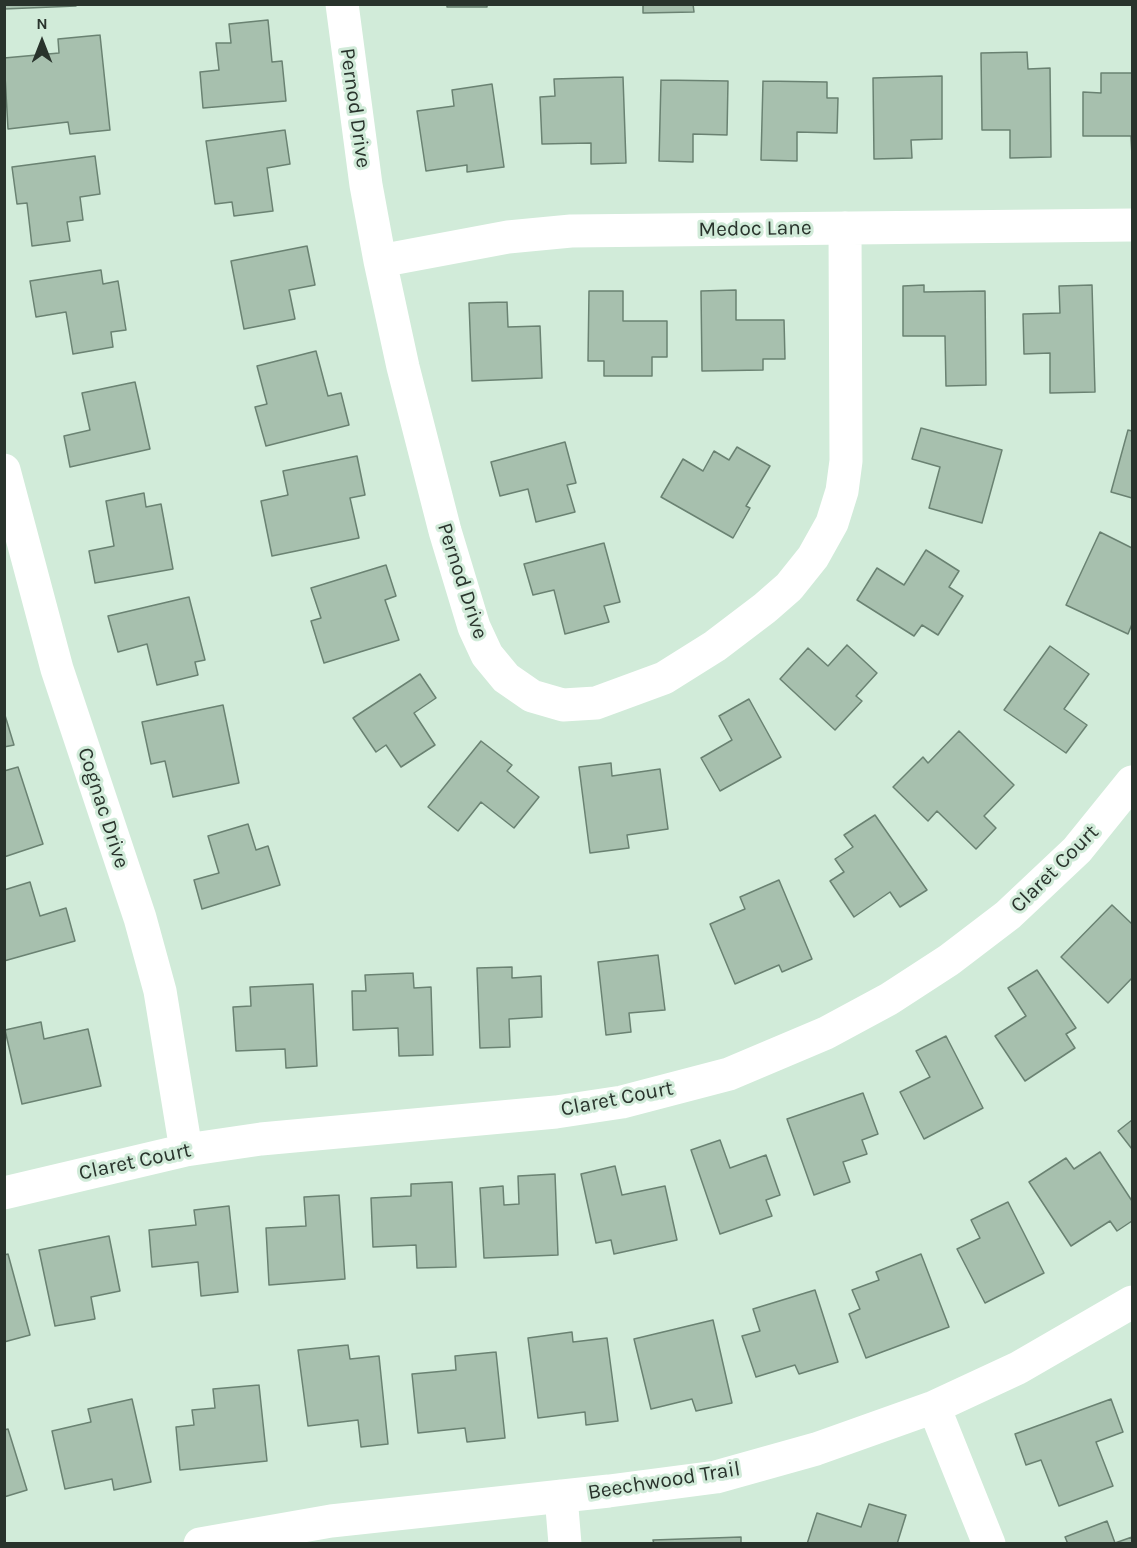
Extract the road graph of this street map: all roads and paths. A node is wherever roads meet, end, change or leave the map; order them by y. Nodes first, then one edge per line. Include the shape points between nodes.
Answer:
1 (342, 4) edge
2 (1132, 225) edge
3 (845, 228) junction
4 (380, 261) junction
5 (4, 470) edge
6 (1132, 782) edge
7 (186, 1150) junction
8 (4, 1193) edge
9 (1132, 1302) edge
10 (934, 1407) junction
11 (561, 1496) junction
12 (200, 1544) edge
13 (565, 1544) edge
14 (988, 1544) edge

1 - 4 street, Pernod Drive
2 - 3 street, Medoc Lane
3 - 4 street, Medoc Lane via 571,231 508,237
3 - 4 street, Pernod Drive via 846,461 832,523 813,557 789,586 757,614 664,678 596,703 563,705 532,696 506,678 487,655 474,627 446,531
5 - 7 street, Cognac Drive via 57,669 140,918 160,991
6 - 7 street, Claret Court via 1077,850 1008,915 950,960 826,1034 729,1074 622,1102 556,1112 261,1139
7 - 8 street, Claret Court
9 - 10 street, Beechwood Trail via 1018,1368
10 - 11 street, Beechwood Trail via 816,1449 716,1477
10 - 14 street
11 - 12 street, Beechwood Trail via 331,1521
11 - 13 street

